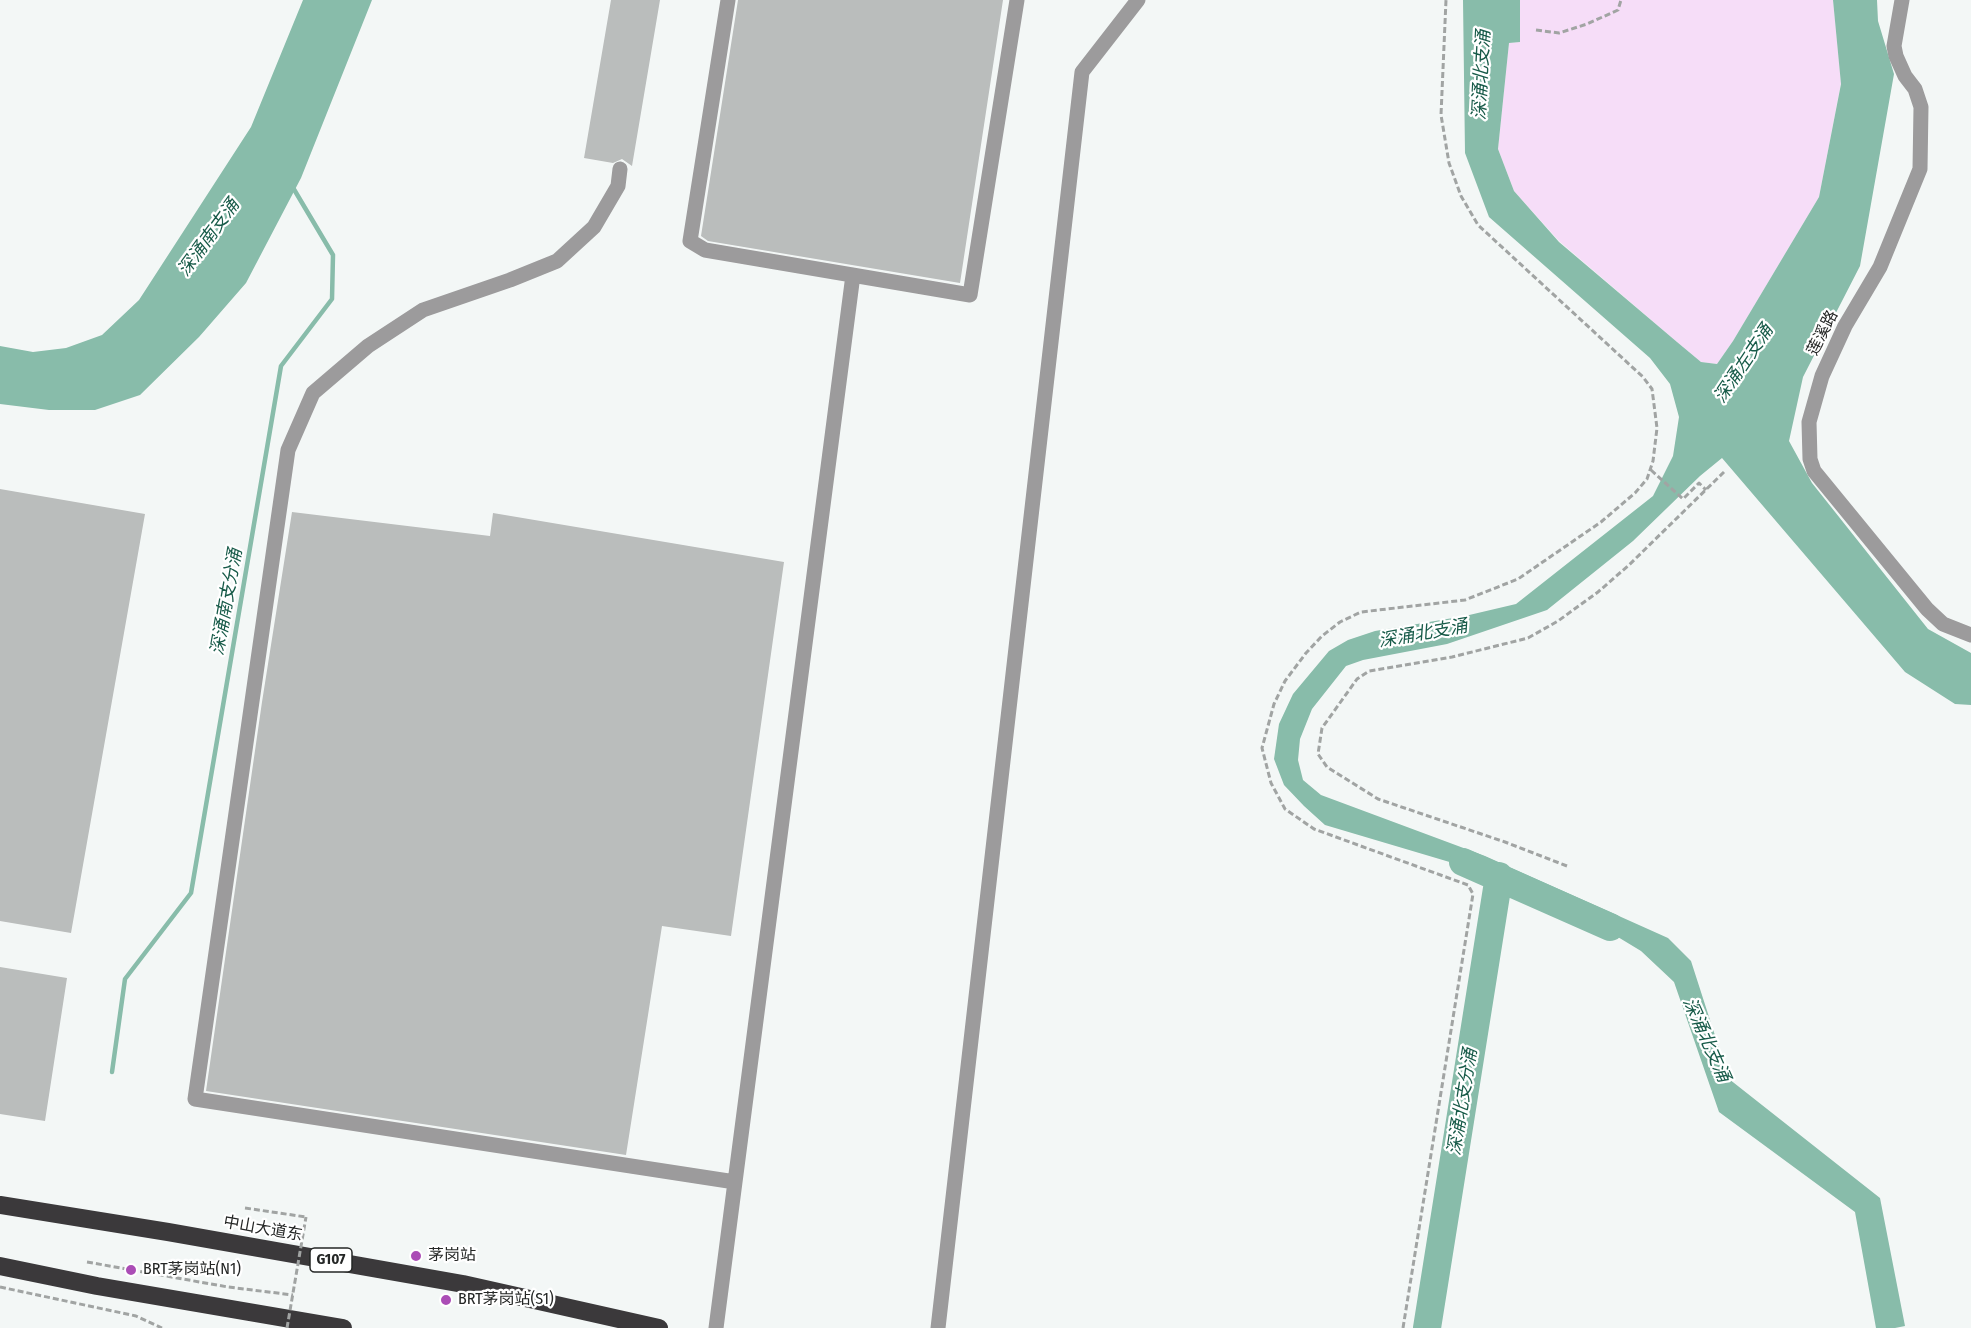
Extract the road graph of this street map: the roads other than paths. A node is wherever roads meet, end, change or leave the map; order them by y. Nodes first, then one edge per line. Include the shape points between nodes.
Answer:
1 (728, 0) edge
2 (1017, 0) edge
3 (1138, 0) edge
4 (1902, 0) edge
5 (620, 169) dead end
6 (853, 275) junction
7 (1971, 635) edge
8 (735, 1182) junction
9 (0, 1205) edge
10 (0, 1266) edge
11 (343, 1328) edge
12 (659, 1328) edge
13 (716, 1328) edge
14 (938, 1328) edge

1 - 6 street via 690,241 705,250
2 - 6 street via 970,295
3 - 14 street via 1082,72
4 - 7 street, 莲溪路 via 1894,46 1921,107 1920,170 1880,267 1845,326 1822,376 1809,422 1810,459 1814,471 1927,609 1943,624
5 - 8 street via 618,186 594,227 557,261 423,310 368,346 313,393 288,450 195,1099
6 - 8 street
8 - 13 street
9 - 12 highway, 中山大道东 / G107 via 463,1284
10 - 11 highway

